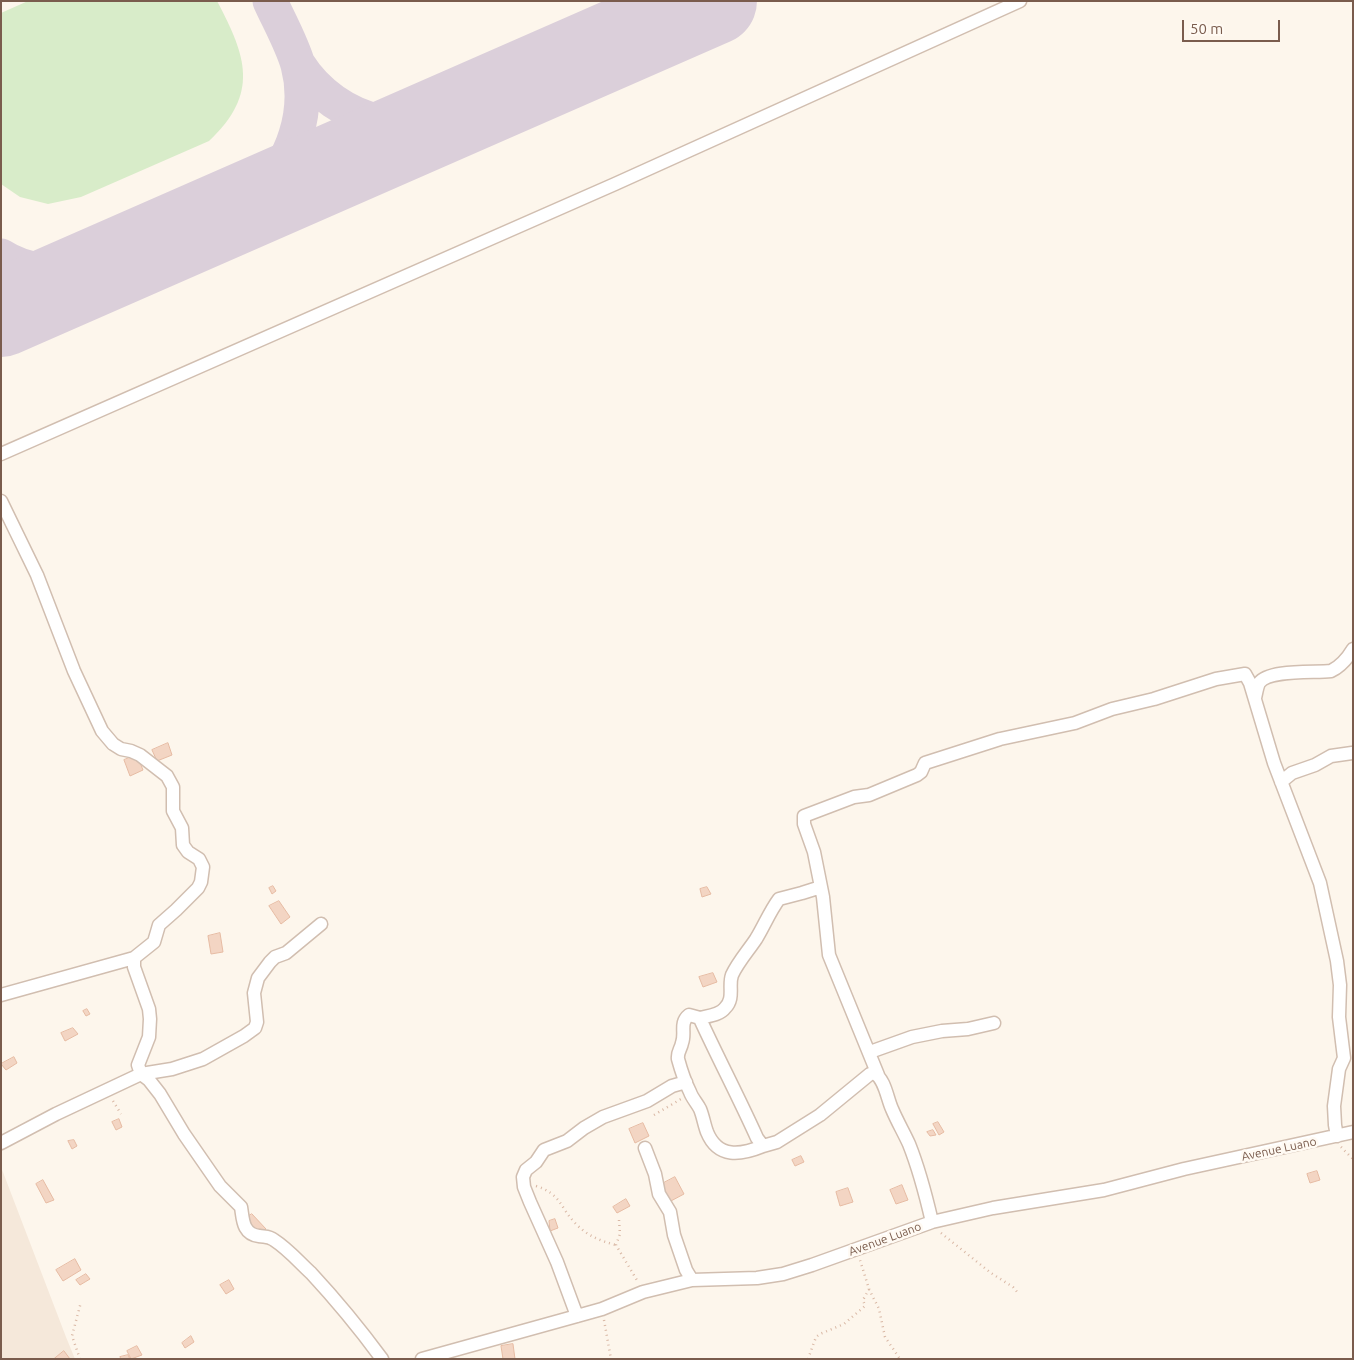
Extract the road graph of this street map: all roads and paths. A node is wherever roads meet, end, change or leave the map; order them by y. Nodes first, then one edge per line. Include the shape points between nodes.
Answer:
1 (1020, 1) edge
2 (1, 454) edge
3 (1, 501) edge
4 (1353, 649) edge
5 (1255, 698) junction
6 (1352, 754) edge
7 (1281, 782) junction
8 (821, 887) junction
9 (321, 924) dead end
10 (134, 958) junction
11 (1, 995) edge
12 (700, 1018) junction
13 (994, 1023) dead end
14 (870, 1052) junction
15 (1348, 1062) edge
16 (141, 1074) junction
17 (878, 1075) junction
18 (686, 1082) junction
19 (690, 1094) junction
20 (654, 1115) dead end
21 (1353, 1132) edge
22 (1337, 1136) junction
23 (1, 1143) edge
24 (763, 1146) junction
25 (645, 1148) dead end
26 (523, 1176) junction
27 (619, 1220) dead end
28 (932, 1222) junction
29 (616, 1245) junction
30 (857, 1249) junction
31 (692, 1280) junction
32 (869, 1289) junction
33 (642, 1292) junction
34 (1018, 1293) dead end
35 (81, 1302) dead end
36 (602, 1309) junction
37 (577, 1316) junction
38 (80, 1359) edge
39 (382, 1359) edge
40 (422, 1359) edge
41 (611, 1359) edge
42 (808, 1359) edge
43 (900, 1359) edge

1 - 2 street via 615,184
3 - 10 street via 37,575 74,671 102,731 113,744 140,755 167,776 173,787 173,811 182,828 183,845 199,859 202,868 198,888 158,926 154,942
4 - 5 street via 1338,668 1331,671 1266,677 1259,683
5 - 7 street
5 - 8 street via 1245,674 1230,676 1112,709 1075,723 1000,739 925,763 917,775 804,816
6 - 7 street via 1331,756 1292,773
7 - 15 street via 1325,902 1340,985 1339,1017
8 - 12 street via 779,899 731,976 730,1001 715,1014
8 - 14 street via 829,954
9 - 16 street via 286,953 275,957 258,978 254,993 255,1028 202,1059 172,1069
10 - 11 street
10 - 16 street via 150,1019 149,1038 138,1065
12 - 18 street via 689,1015 683,1024 683,1040 677,1054
12 - 24 street
13 - 14 street via 942,1030
14 - 17 street
15 - 22 street via 1339,1069 1334,1106
16 - 23 street
16 - 39 street via 160,1094 220,1186 241,1207 242,1222 248,1230 274,1239 296,1257
17 - 24 street via 870,1074 820,1115 777,1142
17 - 28 street via 909,1144
18 - 19 street
18 - 26 street via 603,1117 567,1141 544,1150
19 - 20 path
19 - 24 street via 714,1143 724,1151 742,1153
21 - 22 street, Avenue Luano
22 - 28 street, Avenue Luano via 1104,1190 993,1208
25 - 31 street
26 - 29 path via 554,1195 582,1230 598,1240
26 - 37 street via 524,1187
27 - 29 path via 620,1234
28 - 30 street, Avenue Luano
28 - 34 path via 935,1229
29 - 33 path
30 - 31 street, Avenue Luano via 783,1274
30 - 32 path
31 - 33 street, Avenue Luano
32 - 42 path via 863,1300 864,1308 839,1327 816,1337
32 - 43 path via 879,1309 885,1337
33 - 36 street, Avenue Luano
35 - 38 path via 72,1336
36 - 37 street, Avenue Luano
36 - 41 path
37 - 40 street, Avenue Luano

